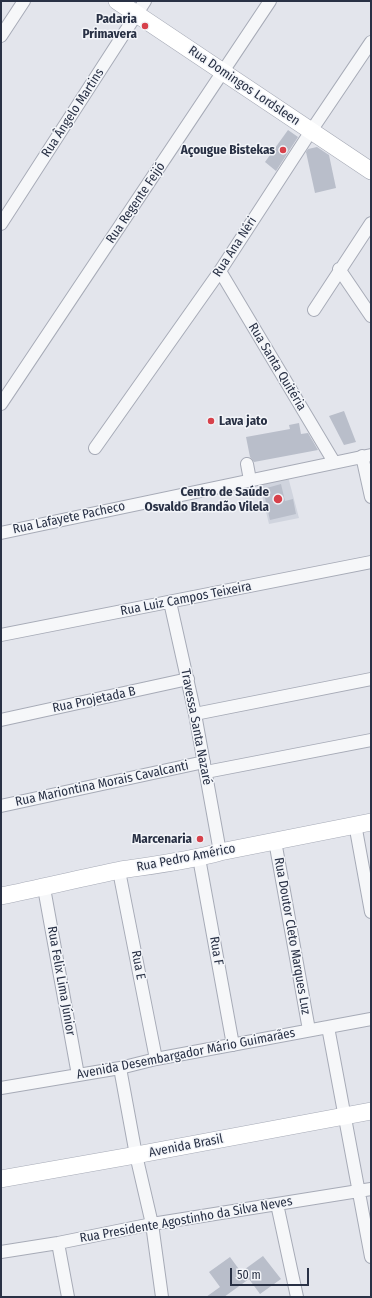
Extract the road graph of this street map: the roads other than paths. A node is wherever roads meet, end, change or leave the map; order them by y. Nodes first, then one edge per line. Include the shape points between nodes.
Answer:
1 (24, 1) edge
2 (117, 1) edge
3 (270, 1) edge
4 (141, 8) edge
5 (1, 36) edge
6 (371, 42) edge
7 (223, 72) junction
8 (310, 131) junction
9 (371, 171) edge
10 (371, 223) edge
11 (1, 224) edge
12 (339, 270) junction
13 (220, 271) junction
14 (314, 310) dead end
15 (371, 316) edge
16 (1, 404) edge
17 (95, 448) dead end
18 (367, 456) edge
19 (334, 462) junction
20 (247, 464) dead end
21 (250, 480) junction
22 (371, 498) edge
23 (1, 533) edge
24 (371, 562) edge
25 (170, 602) junction
26 (1, 635) edge
27 (188, 679) junction
28 (371, 679) edge
29 (195, 714) junction
30 (1, 720) edge
31 (371, 740) edge
32 (205, 767) junction
33 (1, 806) edge
34 (363, 823) edge
35 (276, 841) junction
36 (220, 852) junction
37 (199, 858) junction
38 (120, 871) junction
39 (44, 888) junction
40 (1, 896) edge
41 (371, 912) edge
42 (371, 1019) edge
43 (328, 1027) junction
44 (309, 1030) junction
45 (232, 1045) junction
46 (156, 1059) junction
47 (120, 1068) junction
48 (78, 1075) junction
49 (1, 1088) edge
50 (371, 1111) edge
51 (344, 1116) junction
52 (136, 1156) junction
53 (1, 1179) edge
54 (371, 1189) edge
55 (359, 1191) junction
56 (278, 1204) junction
57 (152, 1224) junction
58 (58, 1243) junction
59 (1, 1252) edge
60 (371, 1257) edge
61 (68, 1297) edge
62 (162, 1297) edge
63 (297, 1297) edge

1 - 5 street
2 - 4 street, Rua Domingos Lordsleen
3 - 7 street, Rua Regente Feijó
4 - 7 street, Rua Domingos Lordsleen
4 - 11 street, Rua Ângelo Martins
6 - 8 street, Rua Ana Néri
7 - 8 street, Rua Domingos Lordsleen
7 - 16 street, Rua Regente Feijó
8 - 9 street, Rua Domingos Lordsleen
8 - 13 street, Rua Ana Néri
10 - 12 street
12 - 14 street
12 - 15 street
13 - 17 street, Rua Ana Néri
13 - 19 street, Rua Santa Quitéria
18 - 19 street, Rua Lafayete Pacheco
18 - 22 street
19 - 21 street, Rua Lafayete Pacheco
20 - 21 street
21 - 23 street, Rua Lafayete Pacheco
24 - 25 street, Rua Luiz Campos Teixeira
25 - 26 street, Rua Luiz Campos Teixeira
25 - 27 street, Travessa Santa Nazaré
27 - 29 street, Travessa Santa Nazaré
27 - 30 street, Rua Projetada B
28 - 29 street
29 - 32 street, Travessa Santa Nazaré
31 - 32 street, Rua Mariontina Morais Cavalcanti
32 - 33 street, Rua Mariontina Morais Cavalcanti
32 - 36 street, Travessa Santa Nazaré
34 - 35 street, Rua Pedro Américo
34 - 41 street
35 - 36 street, Rua Pedro Américo
35 - 44 street, Rua Doutor Cleto Marques Luz
36 - 37 street, Rua Pedro Américo
37 - 38 street, Rua Pedro Américo
37 - 45 street, Rua F
38 - 39 street, Rua Pedro Américo
38 - 46 street, Rua E
39 - 40 street, Rua Pedro Américo
39 - 48 street, Rua Felix Lima Júnior
42 - 43 street, Avenida Desembargador Mário Guimarães
43 - 44 street, Avenida Desembargador Mário Guimarães
43 - 51 street
44 - 45 street, Avenida Desembargador Mário Guimarães
45 - 46 street, Avenida Desembargador Mário Guimarães
46 - 47 street, Avenida Desembargador Mário Guimarães
47 - 48 street, Avenida Desembargador Mário Guimarães
47 - 52 street
48 - 49 street, Avenida Desembargador Mário Guimarães
50 - 51 street, Avenida Brasil
51 - 52 street, Avenida Brasil
51 - 55 street
52 - 53 street, Avenida Brasil
52 - 57 street
54 - 55 street, Rua Presidente Agostinho da Silva Neves
55 - 56 street, Rua Presidente Agostinho da Silva Neves
55 - 60 street
56 - 57 street, Rua Presidente Agostinho da Silva Neves
56 - 63 street
57 - 58 street, Rua Presidente Agostinho da Silva Neves
57 - 62 street
58 - 59 street, Rua Presidente Agostinho da Silva Neves
58 - 61 street

